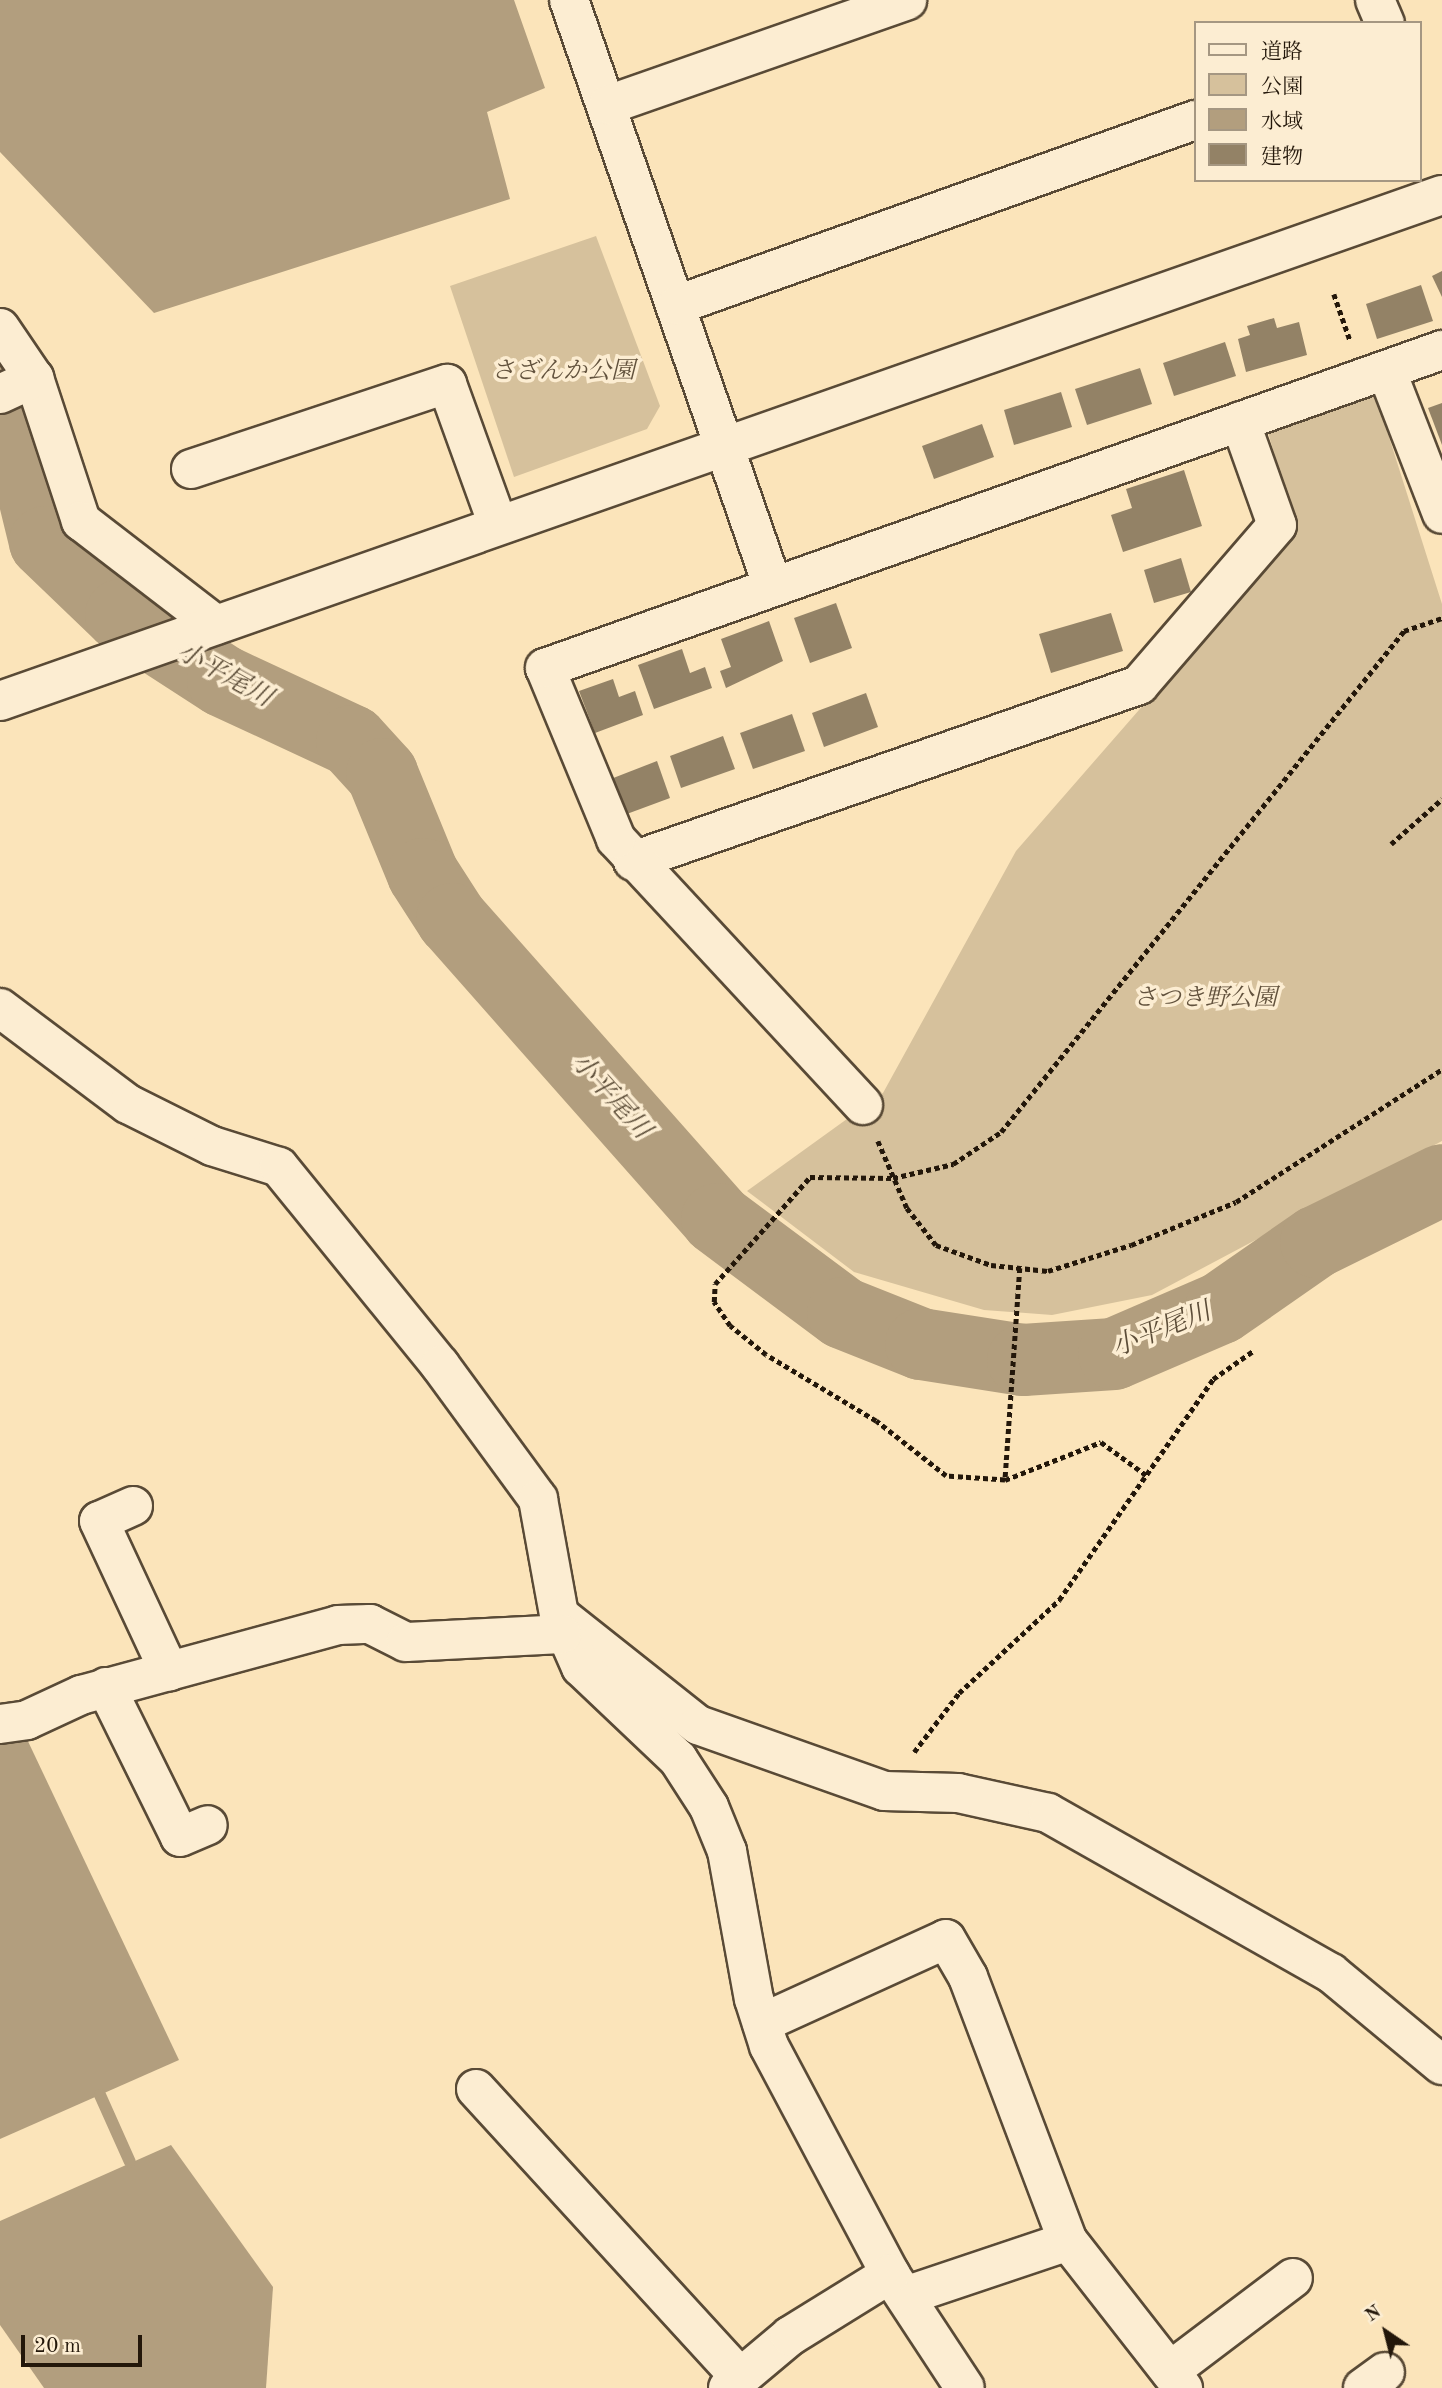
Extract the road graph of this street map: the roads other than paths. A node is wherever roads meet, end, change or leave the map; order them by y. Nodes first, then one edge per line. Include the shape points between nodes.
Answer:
1 (569, 0) edge
2 (907, 0) edge
3 (1376, 0) edge
4 (1384, 21) edge
5 (608, 105) junction
6 (1194, 120) edge
7 (1442, 195) edge
8 (677, 305) junction
9 (0, 328) edge
10 (1442, 350) edge
11 (1387, 372) junction
12 (17, 386) edge
13 (1240, 421) junction
14 (724, 444) junction
15 (191, 468) dead end
16 (1442, 514) edge
17 (498, 525) junction
18 (773, 587) junction
19 (202, 630) junction
20 (0, 701) edge
21 (633, 861) junction
22 (0, 1008) edge
23 (863, 1105) road end
24 (133, 1506) dead end
25 (560, 1624) junction
26 (169, 1671) junction
27 (106, 1688) junction
28 (0, 1724) edge
29 (208, 1825) dead end
30 (762, 2023) junction
31 (1442, 2065) edge
32 (477, 2089) dead end
33 (1068, 2241) junction
34 (1293, 2278) dead end
35 (898, 2285) junction
36 (1176, 2380) edge
37 (734, 2382) edge
38 (965, 2388) edge

1 - 5 street
2 - 5 street
3 - 4 street
5 - 8 street
6 - 8 street
7 - 14 street
8 - 14 street
9 - 12 street
10 - 11 street
11 - 13 street
11 - 16 street
12 - 19 street via 81,521
13 - 18 street
13 - 21 street via 1277,525 1139,685
14 - 17 street
14 - 18 street
15 - 17 street via 447,384
17 - 19 street
18 - 21 street via 545,668 615,839
19 - 20 street
21 - 23 street
22 - 25 street via 128,1104 212,1146 279,1167 440,1366 538,1499
24 - 26 street via 99,1521
25 - 26 street via 407,1642 370,1624 338,1625
25 - 30 street via 581,1667 678,1759 709,1807 727,1851
25 - 31 street via 698,1725 884,1791 958,1793 1048,1813 1331,1973
26 - 27 street
27 - 28 street via 27,1720
27 - 29 street via 180,1837
30 - 33 street via 946,1939 968,1977
30 - 35 street via 799,2110
32 - 37 street
33 - 35 street
33 - 36 street
34 - 36 street
35 - 37 street via 790,2336
35 - 38 street

